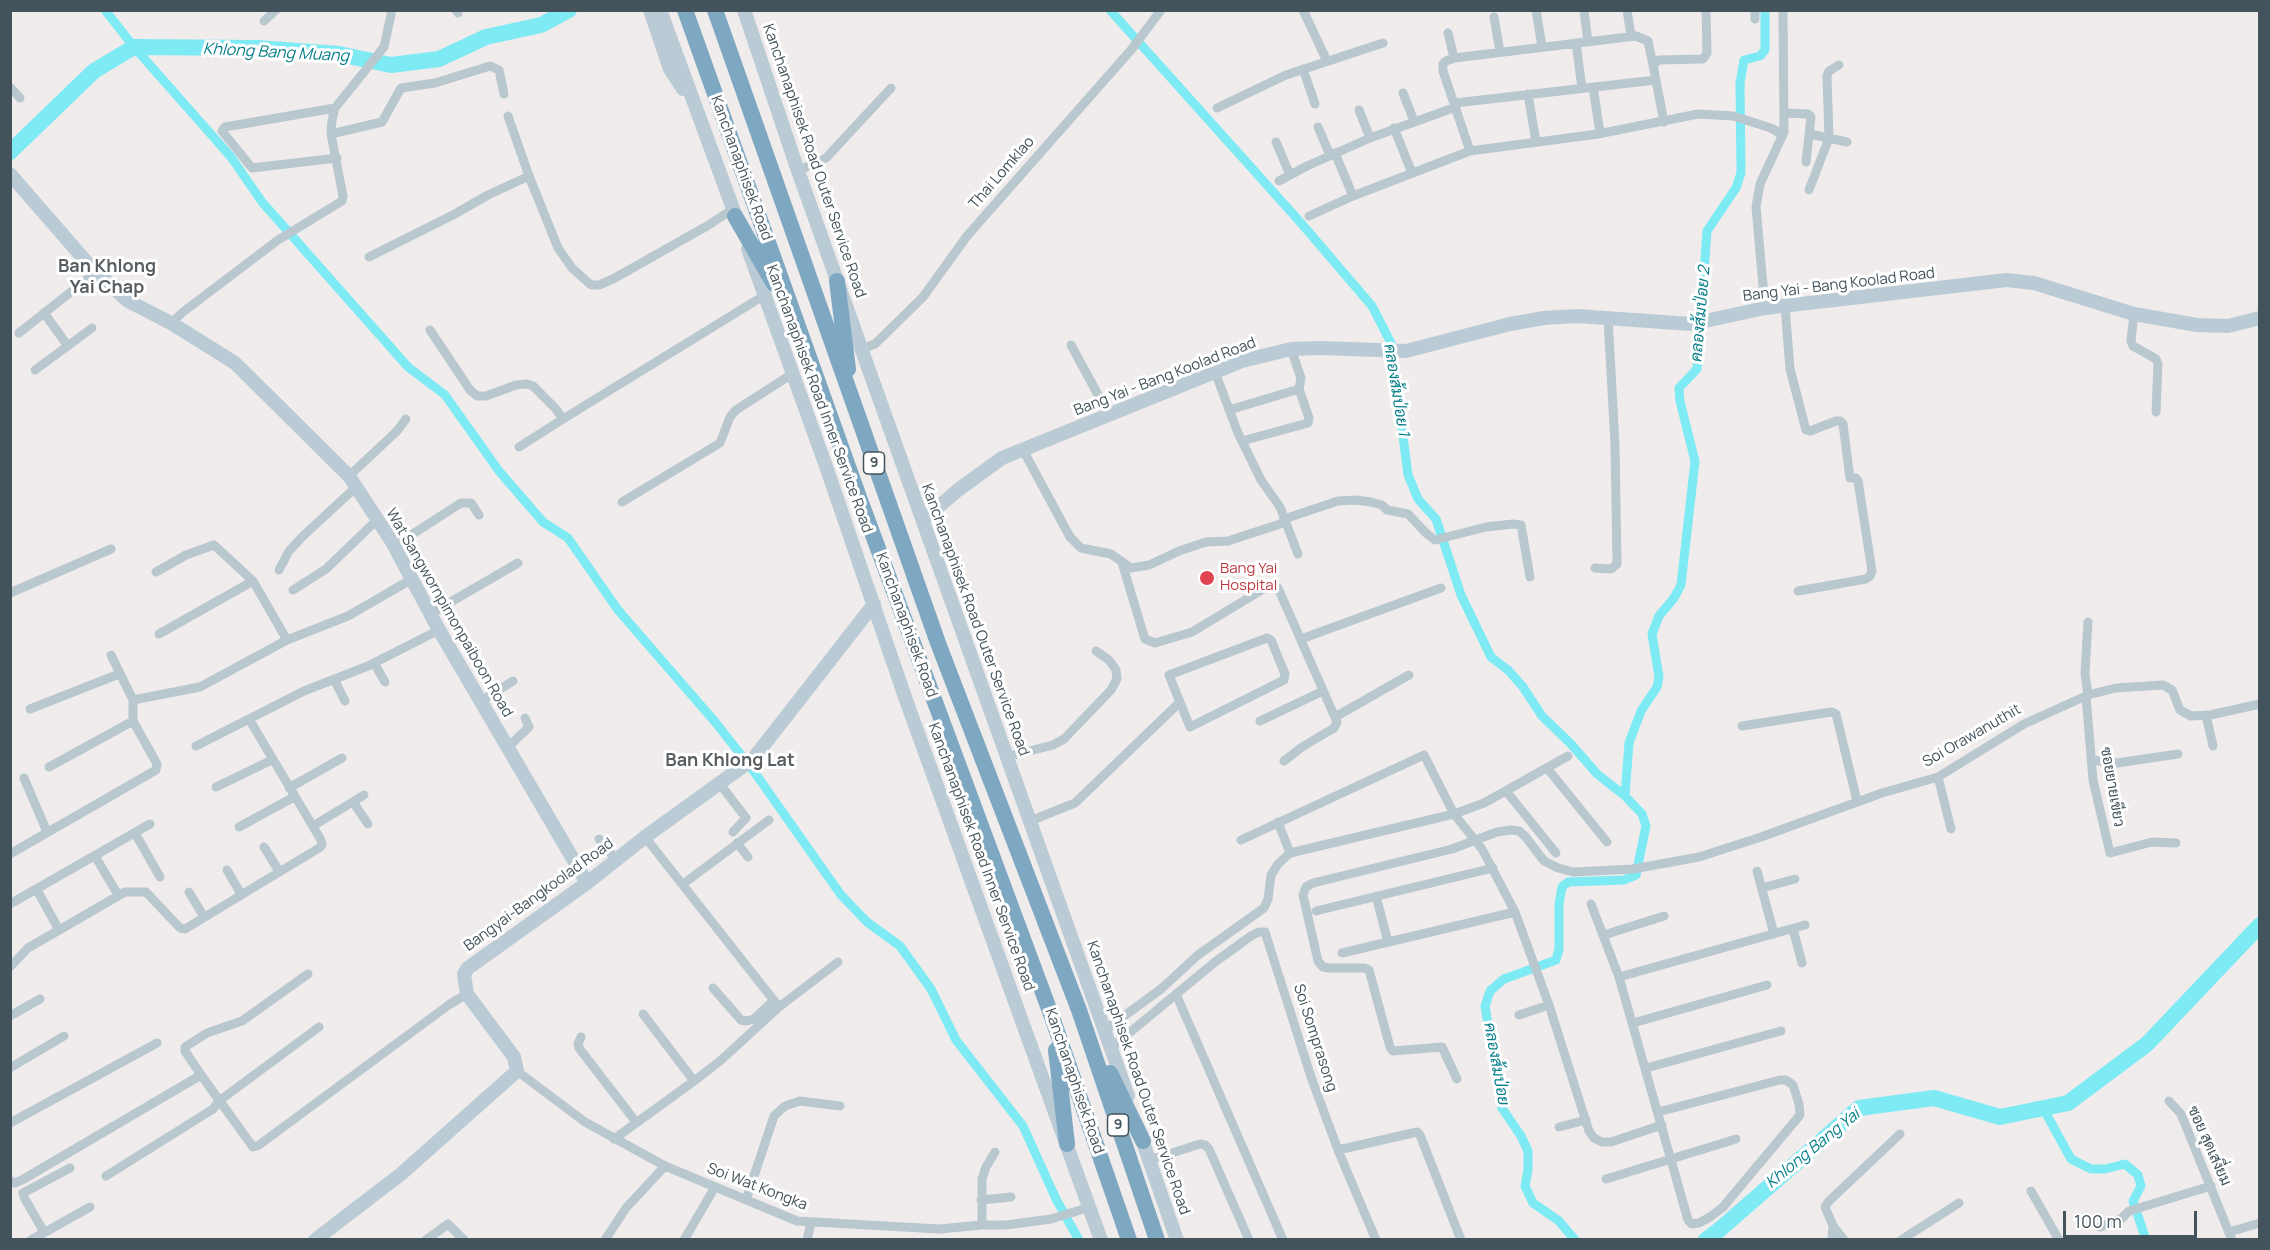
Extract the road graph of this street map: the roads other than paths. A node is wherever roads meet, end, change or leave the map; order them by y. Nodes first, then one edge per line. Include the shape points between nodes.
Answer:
1 (276, 10) edge
2 (650, 10) edge
3 (660, 10) edge
4 (685, 10) edge
5 (715, 10) edge
6 (744, 10) edge
7 (753, 10) edge
8 (1161, 10) edge
9 (1302, 10) edge
10 (1536, 10) edge
11 (1584, 10) edge
12 (1627, 10) edge
13 (1706, 10) edge
14 (395, 11) edge
15 (1783, 12) edge
16 (1494, 17) dead end
17 (264, 21) dead end
18 (1448, 33) dead end
19 (1631, 36) junction
20 (1588, 42) junction
21 (1383, 43) dead end
22 (1576, 43) junction
23 (1542, 47) junction
24 (1500, 52) junction
25 (1454, 58) junction
26 (1327, 61) junction
27 (1653, 65) junction
28 (1839, 65) dead end
29 (1303, 69) junction
30 (764, 70) junction
31 (1656, 80) junction
32 (10, 87) edge
33 (1593, 87) junction
34 (891, 88) dead end
35 (1582, 88) junction
36 (1403, 93) dead end
37 (504, 94) dead end
38 (1528, 94) junction
39 (20, 98) dead end
40 (1315, 104) dead end
41 (1455, 105) junction
42 (335, 108) junction
43 (1217, 108) dead end
44 (1359, 110) dead end
45 (1785, 113) junction
46 (699, 114) junction
47 (508, 116) dead end
48 (1414, 121) junction
49 (1664, 122) junction
50 (1318, 127) dead end
51 (1394, 128) junction
52 (331, 134) junction
53 (1600, 134) junction
54 (1810, 134) junction
55 (1783, 135) junction
56 (1370, 138) junction
57 (1829, 138) junction
58 (1276, 142) dead end
59 (1536, 142) junction
60 (1847, 142) dead end
61 (1470, 151) junction
62 (1333, 154) junction
63 (337, 158) junction
64 (1806, 162) dead end
65 (798, 171) junction
66 (1412, 173) junction
67 (11, 175) edge
68 (1290, 175) junction
69 (528, 176) junction
70 (1280, 181) dead end
71 (1809, 190) dead end
72 (1353, 196) junction
73 (734, 212) junction
74 (1309, 216) dead end
75 (369, 257) dead end
76 (96, 272) junction
77 (837, 281) junction
78 (765, 296) junction
79 (1785, 306) junction
80 (1765, 308) junction
81 (44, 313) junction
82 (2134, 314) junction
83 (1608, 318) junction
84 (2259, 318) edge
85 (171, 323) junction
86 (796, 324) junction
87 (92, 328) dead end
88 (430, 330) dead end
89 (19, 333) dead end
90 (1071, 345) dead end
91 (68, 346) junction
92 (862, 349) junction
93 (1291, 350) junction
94 (35, 370) dead end
95 (1215, 372) junction
96 (792, 374) junction
97 (1299, 389) junction
98 (852, 401) junction
99 (1229, 410) junction
100 (2156, 412) dead end
101 (1109, 415) junction
102 (406, 419) dead end
103 (563, 419) junction
104 (1242, 441) junction
105 (519, 447) dead end
106 (1023, 450) junction
107 (352, 481) junction
108 (622, 502) dead end
109 (479, 515) dead end
110 (378, 519) junction
111 (923, 520) junction
112 (1285, 520) junction
113 (394, 546) junction
114 (111, 549) dead end
115 (1298, 554) dead end
116 (518, 563) dead end
117 (1122, 563) junction
118 (1594, 568) dead end
119 (279, 570) dead end
120 (156, 572) dead end
121 (1530, 577) dead end
122 (412, 579) junction
123 (254, 581) junction
124 (1441, 588) dead end
125 (293, 590) dead end
126 (1798, 591) dead end
127 (10, 593) edge
128 (874, 604) junction
129 (430, 614) junction
130 (2088, 622) dead end
131 (439, 630) junction
132 (159, 634) dead end
133 (1301, 639) junction
134 (288, 640) junction
135 (1096, 651) dead end
136 (111, 656) dead end
137 (374, 663) junction
138 (119, 674) junction
139 (1409, 675) dead end
140 (334, 679) junction
141 (513, 681) dead end
142 (385, 682) dead end
143 (1323, 691) junction
144 (2087, 696) junction
145 (133, 700) junction
146 (345, 701) dead end
147 (480, 702) junction
148 (1180, 702) junction
149 (2259, 704) edge
150 (30, 709) dead end
151 (2205, 715) junction
152 (1335, 717) junction
153 (525, 718) dead end
154 (249, 719) junction
155 (133, 721) junction
156 (1260, 721) dead end
157 (1742, 726) dead end
158 (196, 746) dead end
159 (2212, 746) dead end
160 (507, 748) junction
161 (2178, 754) dead end
162 (1568, 756) dead end
163 (1006, 757) junction
164 (342, 758) dead end
165 (272, 760) junction
166 (2091, 760) junction
167 (1284, 761) dead end
168 (49, 767) dead end
169 (1547, 768) junction
170 (1938, 777) junction
171 (24, 778) dead end
172 (720, 784) junction
173 (216, 787) dead end
174 (290, 788) junction
175 (1506, 791) junction
176 (364, 795) dead end
177 (294, 797) junction
178 (1857, 801) junction
179 (353, 802) junction
180 (1454, 814) junction
181 (769, 820) dead end
182 (1030, 820) junction
183 (1278, 822) junction
184 (150, 824) dead end
185 (368, 824) dead end
186 (239, 826) dead end
187 (313, 826) junction
188 (1951, 829) dead end
189 (47, 832) junction
190 (733, 832) dead end
191 (135, 833) junction
192 (645, 837) junction
193 (599, 839) dead end
194 (1241, 840) dead end
195 (1476, 841) junction
196 (1607, 842) dead end
197 (737, 843) junction
198 (2176, 843) dead end
199 (264, 847) dead end
200 (1290, 853) junction
201 (1556, 853) dead end
202 (10, 854) edge
203 (95, 856) junction
204 (748, 857) dead end
205 (616, 860) junction
206 (1493, 868) junction
207 (227, 870) dead end
208 (279, 871) junction
209 (1758, 871) dead end
210 (160, 878) dead end
211 (1795, 879) dead end
212 (587, 883) junction
213 (683, 884) junction
214 (1762, 888) junction
215 (37, 890) junction
216 (189, 892) dead end
217 (118, 894) junction
218 (241, 894) junction
219 (1376, 896) junction
220 (10, 904) edge
221 (1591, 904) dead end
222 (1316, 911) dead end
223 (1515, 912) junction
224 (1664, 916) dead end
225 (204, 917) junction
226 (1805, 925) dead end
227 (1793, 928) junction
228 (59, 930) junction
229 (1774, 934) junction
230 (1604, 935) junction
231 (1388, 942) junction
232 (1342, 953) dead end
233 (838, 962) dead end
234 (1802, 963) dead end
235 (10, 967) edge
236 (308, 974) dead end
237 (1619, 977) junction
238 (1767, 985) dead end
239 (713, 988) dead end
240 (467, 994) junction
241 (1176, 994) junction
242 (40, 999) dead end
243 (776, 1004) junction
244 (1549, 1005) junction
245 (1079, 1010) junction
246 (643, 1014) dead end
247 (1519, 1015) dead end
248 (10, 1016) edge
249 (1052, 1017) junction
250 (1633, 1023) junction
251 (319, 1027) dead end
252 (1105, 1030) junction
253 (1781, 1031) dead end
254 (64, 1036) dead end
255 (581, 1036) dead end
256 (157, 1043) dead end
257 (1112, 1048) junction
258 (10, 1068) edge
259 (1646, 1068) junction
260 (517, 1071) junction
261 (201, 1075) junction
262 (1457, 1079) dead end
263 (694, 1081) junction
264 (219, 1101) junction
265 (2169, 1101) dead end
266 (840, 1106) dead end
267 (1658, 1112) junction
268 (1586, 1120) junction
269 (636, 1122) junction
270 (10, 1123) edge
271 (1662, 1125) junction
272 (1559, 1127) dead end
273 (1900, 1134) dead end
274 (1736, 1138) dead end
275 (614, 1139) junction
276 (1143, 1141) junction
277 (1067, 1144) junction
278 (1338, 1150) junction
279 (995, 1152) dead end
280 (1671, 1159) junction
281 (1150, 1160) junction
282 (665, 1166) junction
283 (70, 1168) dead end
284 (106, 1176) dead end
285 (1606, 1179) dead end
286 (10, 1181) edge
287 (2211, 1186) junction
288 (715, 1187) junction
289 (2031, 1191) dead end
290 (1011, 1197) dead end
291 (746, 1200) junction
292 (981, 1200) junction
293 (1959, 1203) dead end
294 (90, 1207) dead end
295 (1089, 1207) junction
296 (811, 1223) junction
297 (2259, 1223) edge
298 (982, 1225) junction
299 (1833, 1226) junction
300 (2100, 1227) dead end
301 (947, 1228) junction
302 (44, 1232) junction
303 (2230, 1236) edge
304 (31, 1239) edge
305 (315, 1239) edge
306 (426, 1239) edge
307 (464, 1239) edge
308 (605, 1239) edge
309 (684, 1239) edge
310 (807, 1239) edge
311 (946, 1239) edge
312 (1101, 1239) edge
313 (1129, 1239) edge
314 (1157, 1239) edge
315 (1177, 1239) edge
316 (1249, 1239) edge
317 (1283, 1239) edge
318 (1376, 1239) edge
319 (1461, 1239) edge
320 (1832, 1239) edge
321 (1844, 1239) edge
322 (1901, 1239) edge
323 (2059, 1239) edge

1 - 17 street
2 - 46 street via 670,69
3 - 46 street, Kanchanaphisek Road Inner Service Road
4 - 86 highway, Kanchanaphisek Road / 9
5 - 98 highway, Kanchanaphisek Road / 9
6 - 30 street, Kanchanaphisek Road Outer Service Road
7 - 30 street
8 - 92 street, Thai Lomklao via 1131,50 967,236 923,297 875,344
9 - 26 street
10 - 23 street
11 - 20 street
12 - 19 street
13 - 27 street via 1707,53 1703,59 1659,60
14 - 42 street via 384,47
15 - 45 street
16 - 24 street
18 - 25 street
19 - 20 street
19 - 27 street via 1648,41
20 - 22 street
21 - 26 street
22 - 23 street
22 - 35 street
23 - 24 street
24 - 25 street
25 - 41 street via 1443,64
26 - 29 street
27 - 31 street
28 - 57 street via 1827,76
29 - 40 street
29 - 43 street
30 - 65 street, Kanchanaphisek Road Outer Service Road
31 - 33 street
31 - 49 street
32 - 39 street
33 - 35 street
33 - 53 street
34 - 65 street via 826,158
35 - 38 street
36 - 48 street
37 - 52 street via 499,70 490,66 435,83 401,88 382,122
38 - 41 street
38 - 59 street
41 - 48 street
41 - 61 street
42 - 52 street
42 - 63 street via 225,127 222,131 252,168
44 - 56 street
45 - 54 street via 1811,117
45 - 55 street
46 - 73 street, Kanchanaphisek Road Inner Service Road
47 - 69 street
48 - 51 street
49 - 53 street
49 - 55 street via 1698,114 1733,116
50 - 62 street
51 - 56 street
51 - 66 street
52 - 63 street
53 - 59 street
54 - 57 street
54 - 64 street
55 - 80 street via 1760,184 1756,207
56 - 62 street
57 - 60 street
57 - 71 street
58 - 68 street
59 - 61 street
61 - 66 street
62 - 68 street
62 - 72 street
63 - 85 street via 342,201 278,240
65 - 77 street, Kanchanaphisek Road Outer Service Road
66 - 72 street
67 - 76 street, Wat Sangwornpimonpaiboon Road
68 - 70 street
69 - 73 street via 558,248 591,285 607,283
69 - 75 street
72 - 74 street
73 - 78 street, Kanchanaphisek Road Inner Service Road
73 - 86 highway
76 - 81 street
76 - 85 street, Wat Sangwornpimonpaiboon Road via 128,301
77 - 92 street, Kanchanaphisek Road Outer Service Road
77 - 98 highway
78 - 96 street, Kanchanaphisek Road Inner Service Road
78 - 103 street
79 - 80 street, Bang Yai - Bang Koolad Road
79 - 82 street, Bang Yai - Bang Koolad Road via 2007,280 2034,283
79 - 126 street via 1790,369 1806,430 1836,421 1843,424 1850,478 1858,481 1872,571 1866,579
80 - 83 street, Bang Yai - Bang Koolad Road via 1697,323
81 - 89 street
81 - 91 street
82 - 84 street, Bang Yai - Bang Koolad Road via 2213,326
82 - 100 street via 2133,346 2158,364
83 - 93 street, Bang Yai - Bang Koolad Road via 1544,318 1406,351
83 - 118 street via 1617,564 1611,569
85 - 107 street, Wat Sangwornpimonpaiboon Road via 235,363
86 - 249 highway, Kanchanaphisek Road / 9
87 - 91 street
88 - 103 street via 477,396 527,384
90 - 101 street
91 - 94 street
92 - 111 street, Kanchanaphisek Road Outer Service Road
93 - 95 street, Bang Yai - Bang Koolad Road via 1242,361
93 - 97 street via 1301,378
95 - 99 street
95 - 101 street, Bang Yai - Bang Koolad Road
96 - 108 street via 736,410 720,442
96 - 128 street, Kanchanaphisek Road Inner Service Road
97 - 99 street
97 - 104 street via 1308,423
98 - 245 highway, Kanchanaphisek Road / 9 via 938,643
99 - 104 street
101 - 106 street, Bang Yai - Bang Koolad Road
102 - 107 street
103 - 105 street
104 - 112 street
106 - 111 street, Bang Yai - Bang Koolad Road via 987,468
106 - 117 street via 1070,537 1081,548 1111,554
107 - 110 street, Wat Sangwornpimonpaiboon Road
107 - 119 street via 290,551
109 - 113 street via 471,503 461,503
110 - 113 street, Wat Sangwornpimonpaiboon Road
110 - 125 street via 326,568
111 - 163 street, Kanchanaphisek Road Outer Service Road
112 - 115 street
112 - 117 street via 1228,541 1179,551 1139,568
112 - 121 street via 1338,501 1356,500 1408,514 1436,540 1486,527 1521,525
113 - 122 street, Wat Sangwornpimonpaiboon Road
114 - 127 street
116 - 129 street
117 - 133 street via 1145,639 1155,643 1192,632 1270,585 1278,588
120 - 123 street via 214,545
122 - 129 street, Wat Sangwornpimonpaiboon Road
122 - 134 street via 348,616
123 - 132 street
123 - 134 street
124 - 133 street
128 - 172 street, Bangyai-Bangkoolad Road via 747,764
128 - 277 street, Kanchanaphisek Road Inner Service Road
129 - 131 street, Wat Sangwornpimonpaiboon Road
130 - 144 street, ซอยยายเขียว
131 - 137 street
131 - 147 street, Wat Sangwornpimonpaiboon Road
133 - 143 street
134 - 145 street via 200,687
135 - 163 street via 1116,670 1117,679 1110,690 1064,739
136 - 138 street
137 - 140 street
137 - 142 street
138 - 145 street
138 - 150 street
139 - 152 street
140 - 146 street
140 - 154 street
141 - 147 street
143 - 152 street
143 - 156 street
144 - 151 street, Soi Orawanuthit via 2116,688 2163,684 2172,690 2184,714
144 - 166 street, ซอยยายเขียว
144 - 170 street, Soi Orawanuthit via 2024,724
145 - 155 street
147 - 160 street, Wat Sangwornpimonpaiboon Road
148 - 148 street via 1170,674 1271,639 1286,674 1284,680 1190,727
148 - 182 street via 1075,804
149 - 151 street, Soi Orawanuthit
151 - 159 street
152 - 167 street via 1335,728
153 - 160 street via 530,727
154 - 158 street
154 - 165 street
155 - 168 street
155 - 189 street via 157,764 156,770
157 - 178 street via 1836,714
160 - 212 street, Wat Sangwornpimonpaiboon Road
161 - 166 street via 2117,763
162 - 169 street
163 - 182 street, Kanchanaphisek Road Outer Service Road
164 - 174 street
165 - 173 street
165 - 174 street
166 - 198 street, ซอยยายเขียว via 2110,853 2152,842
169 - 175 street
169 - 196 street
170 - 178 street, Soi Orawanuthit
170 - 188 street
171 - 189 street
172 - 190 street via 746,819
172 - 192 street, Bangyai-Bangkoolad Road
174 - 177 street
175 - 180 street
175 - 201 street
176 - 179 street
177 - 186 street
177 - 187 street
178 - 195 street, Soi Orawanuthit via 1711,854 1633,869 1573,872 1558,868 1544,861 1519,831 1497,832
179 - 185 street
179 - 187 street
180 - 183 street via 1424,755
180 - 195 street
180 - 200 street
181 - 197 street
182 - 252 street, Kanchanaphisek Road Outer Service Road
183 - 194 street
183 - 200 street
184 - 191 street
187 - 208 street via 322,845
189 - 202 street
191 - 203 street
191 - 210 street
192 - 205 street, Bangyai-Bangkoolad Road
192 - 213 street
193 - 205 street
195 - 206 street
195 - 262 street via 1313,883 1303,895 1318,961 1323,967 1369,970 1393,1051 1442,1047
197 - 204 street
197 - 213 street
199 - 208 street
200 - 252 street via 1270,875 1264,908
203 - 215 street
203 - 217 street
205 - 212 street, Bangyai-Bangkoolad Road
206 - 219 street
206 - 223 street
207 - 218 street
208 - 218 street
209 - 214 street
211 - 214 street
212 - 240 street, Bangyai-Bangkoolad Road via 468,968 464,974
213 - 243 street
214 - 229 street
215 - 220 street
215 - 228 street
216 - 225 street
217 - 225 street via 146,891 182,929
217 - 228 street
218 - 225 street
219 - 222 street
219 - 231 street
221 - 230 street
223 - 231 street
223 - 244 street
224 - 230 street
226 - 227 street
227 - 229 street
227 - 234 street
228 - 235 street via 28,948
229 - 237 street
230 - 237 street
231 - 232 street
233 - 243 street
236 - 261 street via 243,1021 207,1033 189,1044 185,1051
237 - 250 street
238 - 250 street
239 - 243 street via 741,1020 754,1019
240 - 260 street via 514,1057
240 - 264 street via 259,1145 253,1147 249,1143
241 - 257 street, Soi Somprasong
241 - 278 street, Soi Somprasong via 1251,936 1265,932
241 - 317 street
242 - 248 street
243 - 263 street via 720,1061
244 - 247 street
244 - 268 street
245 - 276 highway
245 - 314 highway, Kanchanaphisek Road / 9
246 - 263 street
249 - 277 highway
249 - 313 highway, Kanchanaphisek Road / 9
250 - 259 street
251 - 264 street
252 - 257 street, Kanchanaphisek Road Outer Service Road
253 - 259 street
254 - 258 street
255 - 269 street via 579,1048
256 - 270 street
257 - 276 street, Kanchanaphisek Road Outer Service Road
259 - 267 street
260 - 275 street, Soi Wat Kongka
260 - 305 street via 401,1174
261 - 264 street
261 - 286 street via 22,1180
263 - 269 street
264 - 284 street via 213,1109
265 - 287 street, ซอย สุดเสงี่ยม via 2181,1114
266 - 291 street via 800,1101 785,1106 774,1116
267 - 271 street
267 - 280 street via 1780,1080 1793,1085 1799,1104 1800,1115 1724,1207 1699,1224 1688,1220
268 - 271 street via 1594,1138 1602,1142
268 - 272 street
269 - 275 street
271 - 280 street
273 - 299 street via 1828,1202 1827,1213
274 - 280 street
275 - 282 street, Soi Wat Kongka
276 - 281 street, Kanchanaphisek Road Outer Service Road
277 - 295 street, Kanchanaphisek Road Inner Service Road
278 - 318 street
278 - 319 street via 1417,1132
279 - 292 street via 982,1179
280 - 285 street
281 - 315 street, Kanchanaphisek Road Outer Service Road
281 - 316 street via 1205,1145
282 - 288 street, Soi Wat Kongka
282 - 308 street via 626,1208
283 - 302 street via 23,1193
287 - 300 street via 2129,1210 2121,1219
287 - 303 street, ซอย สุดเสงี่ยม
288 - 291 street, Soi Wat Kongka
288 - 309 street
289 - 323 street
290 - 292 street
291 - 296 street, Soi Wat Kongka
292 - 298 street
293 - 322 street
294 - 302 street
295 - 298 street, Soi Wat Kongka via 1051,1219
295 - 312 street, Kanchanaphisek Road Inner Service Road
296 - 301 street, Soi Wat Kongka
296 - 310 street
297 - 303 street
298 - 301 street, Soi Wat Kongka
299 - 320 street
299 - 321 street
301 - 311 street
302 - 304 street
306 - 307 street via 448,1224

